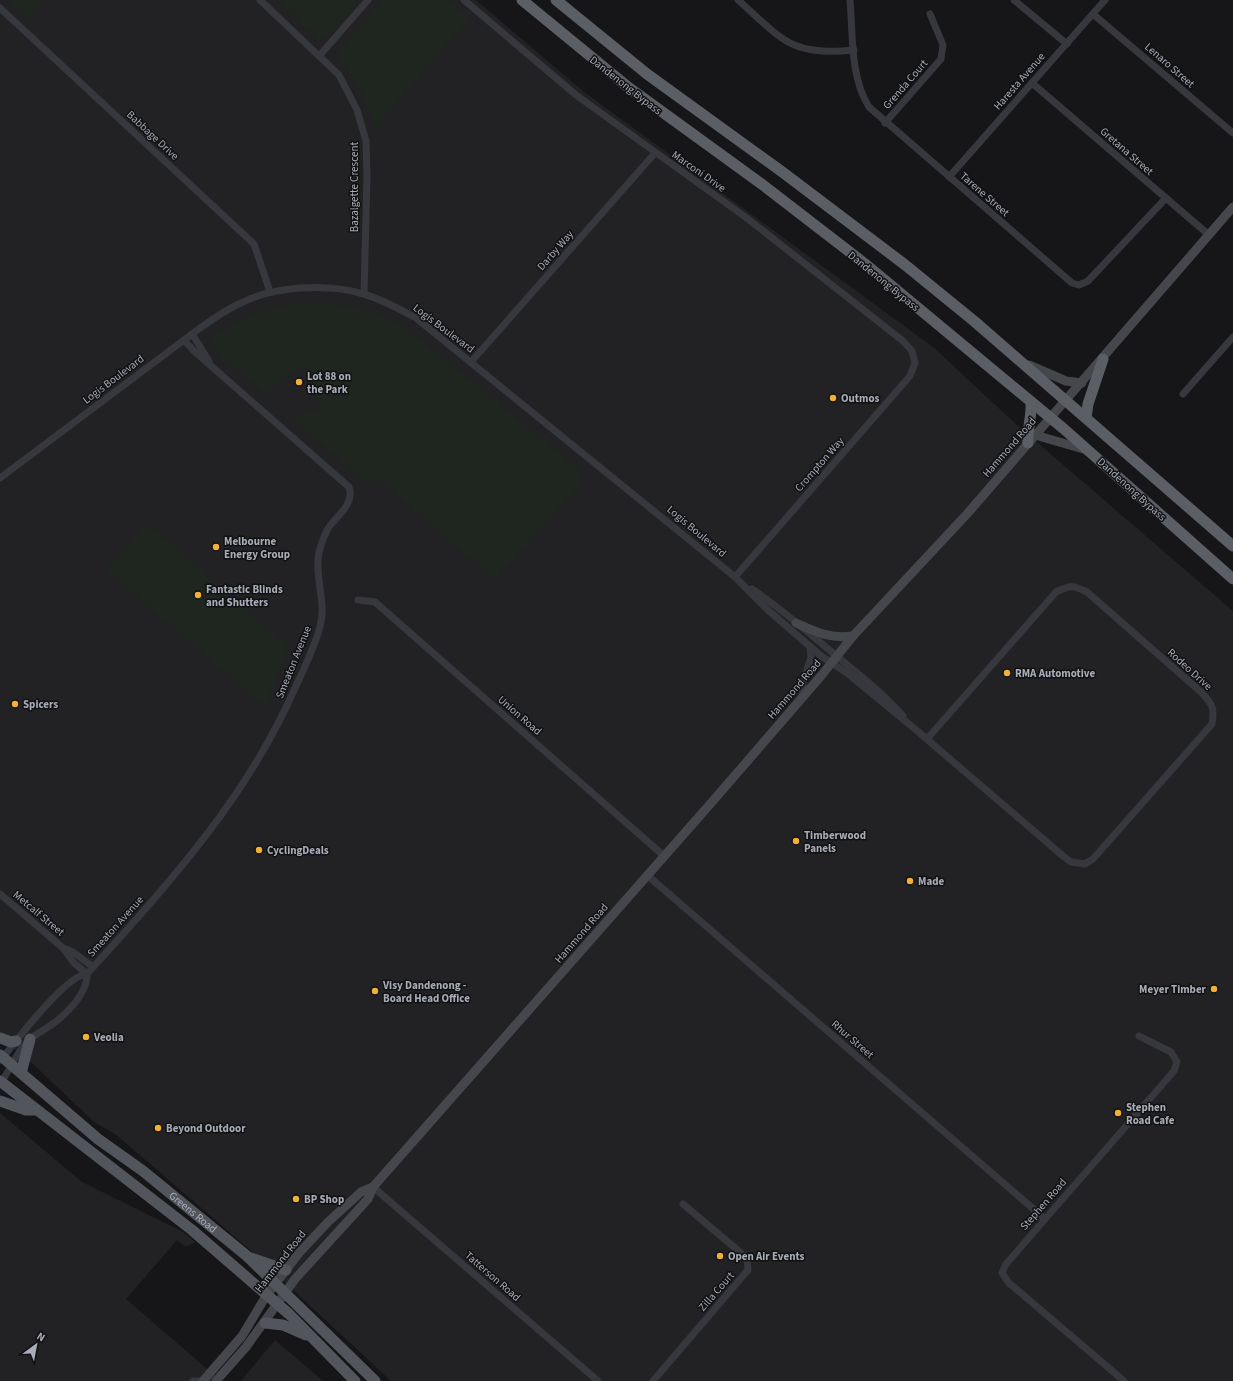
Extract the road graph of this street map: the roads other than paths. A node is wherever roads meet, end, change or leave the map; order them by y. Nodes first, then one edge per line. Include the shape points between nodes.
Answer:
1 (260, 0) edge
2 (368, 0) edge
3 (464, 0) edge
4 (522, 0) edge
5 (556, 0) edge
6 (738, 0) edge
7 (850, 0) edge
8 (1014, 0) edge
9 (1105, 0) edge
10 (0, 8) edge
11 (930, 14) dead end
12 (1093, 14) junction
13 (1067, 44) junction
14 (854, 50) junction
15 (320, 55) junction
16 (1032, 83) junction
17 (885, 123) junction
18 (1233, 133) edge
19 (655, 153) junction
20 (949, 177) junction
21 (1166, 198) junction
22 (1233, 207) edge
23 (1209, 235) junction
24 (270, 292) junction
25 (364, 294) junction
26 (192, 334) junction
27 (1233, 338) edge
28 (184, 340) junction
29 (1018, 359) junction
30 (1103, 360) junction
31 (471, 362) junction
32 (915, 363) joint
33 (211, 364) junction
34 (1082, 383) junction
35 (1183, 394) dead end
36 (1065, 401) junction
37 (1031, 402) junction
38 (1050, 418) junction
39 (1086, 418) junction
40 (1031, 439) junction
41 (1088, 451) junction
42 (0, 478) edge
43 (1233, 546) edge
44 (735, 577) junction
45 (1233, 579) edge
46 (741, 582) junction
47 (358, 600) dead end
48 (796, 622) junction
49 (853, 636) junction
50 (810, 646) junction
51 (834, 659) junction
52 (802, 697) junction
53 (927, 739) junction
54 (664, 856) junction
55 (647, 875) junction
56 (0, 894) edge
57 (63, 948) junction
58 (93, 967) junction
59 (88, 974) junction
60 (1139, 1036) dead end
61 (0, 1038) edge
62 (30, 1040) junction
63 (16, 1041) junction
64 (4, 1060) edge
65 (21, 1073) junction
66 (0, 1082) edge
67 (0, 1101) edge
68 (37, 1110) junction
69 (373, 1187) junction
70 (683, 1204) dead end
71 (1044, 1219) junction
72 (247, 1256) junction
73 (286, 1270) junction
74 (275, 1283) junction
75 (286, 1292) junction
76 (266, 1296) junction
77 (277, 1304) junction
78 (264, 1323) junction
79 (310, 1336) junction
80 (193, 1381) edge
81 (199, 1381) edge
82 (203, 1381) edge
83 (216, 1381) edge
84 (355, 1381) edge
85 (375, 1381) edge
86 (598, 1381) edge
87 (653, 1381) edge
88 (1124, 1381) edge

1 - 15 street, Bazalgette Crescent
2 - 15 street
3 - 19 street, Marconi Drive via 576,95
4 - 37 highway, Dandenong Bypass via 628,87 763,185 864,264
5 - 29 highway, Dandenong Bypass via 648,74 875,241
6 - 14 street via 781,38 798,47 825,53
7 - 14 street, Tarene Street
8 - 13 street
9 - 12 street, Haresta Avenue
10 - 24 street, Babbage Drive via 254,244
11 - 17 street, Grenda Court via 943,45 941,59
12 - 13 street, Haresta Avenue
12 - 18 street, Lenaro Street
13 - 16 street, Haresta Avenue
14 - 17 street, Tarene Street via 857,77 863,98
15 - 25 street, Bazalgette Crescent via 339,75 357,110 366,141
16 - 20 street, Haresta Avenue
16 - 21 street, Gretana Street
17 - 20 street, Tarene Street
19 - 31 street, Darby Way
19 - 32 street, Marconi Drive via 748,219 877,319 912,351
20 - 21 street, Tarene Street via 1072,283 1079,285 1086,283
21 - 23 street, Gretana Street
22 - 23 main road, Hammond Road
23 - 30 main road, Hammond Road
24 - 25 street, Logis Boulevard via 318,287
24 - 26 street, Logis Boulevard via 242,302
25 - 31 street, Logis Boulevard via 416,318
26 - 28 street, Logis Boulevard
26 - 33 street, Smeaton Avenue
27 - 35 street
28 - 33 street, Smeaton Avenue
28 - 42 street, Logis Boulevard
29 - 34 main road via 1056,378
29 - 36 highway, Dandenong Bypass
30 - 34 main road, Hammond Road
30 - 39 highway via 1088,404
31 - 44 street, Logis Boulevard
32 - 44 street, Crompton Way via 910,376
33 - 58 street, Smeaton Avenue via 346,483 351,496 328,529 319,552 318,576 322,592 320,626 288,706 267,745 233,800 194,854
34 - 36 main road, Hammond Road
36 - 38 main road, Hammond Road
36 - 39 highway, Dandenong Bypass
37 - 38 highway, Dandenong Bypass
37 - 40 highway via 1032,411 1027,432
38 - 40 main road, Hammond Road
38 - 41 highway, Dandenong Bypass
39 - 43 highway, Dandenong Bypass
40 - 41 main road
40 - 49 main road, Hammond Road via 967,514
41 - 45 highway, Dandenong Bypass
44 - 46 street, Logis Boulevard
46 - 48 street, Logis Boulevard
46 - 50 street, Logis Boulevard via 769,611
47 - 54 street, Union Road via 375,602
48 - 49 main road via 834,638
48 - 51 street, Logis Boulevard
49 - 51 main road, Hammond Road
50 - 51 street, Logis Boulevard
50 - 52 street via 811,657 803,682
51 - 52 main road, Hammond Road
51 - 53 street, Rodeo Drive via 847,673
52 - 54 main road, Hammond Road
53 - 53 street, Rodeo Drive via 1063,856 1071,862 1085,864 1093,859 1202,736 1212,724 1214,714 1212,704 1201,692 1087,592 1068,586 1056,592
54 - 55 main road, Hammond Road
55 - 69 main road, Hammond Road
55 - 71 street, Rhur Street
56 - 57 street, Metcalf Street
57 - 58 street, Metcalf Street
57 - 59 street, Metcalf Street via 74,963
58 - 59 street, Smeaton Avenue
59 - 62 street, Smeaton Avenue via 86,984 69,1009 56,1022
59 - 63 street, Smeaton Avenue via 78,976 59,992
60 - 71 street, Stephen Road via 1171,1052 1177,1062 1174,1071
61 - 63 main road
62 - 64 street, Smeaton Avenue via 17,1054
62 - 65 main road
63 - 64 street, Smeaton Avenue
64 - 65 main road, Greens Road
64 - 66 street
65 - 72 main road, Greens Road via 98,1139
66 - 68 main road, Greens Road
67 - 68 main road via 26,1110
68 - 76 main road, Greens Road via 168,1211
69 - 73 main road, Hammond Road via 361,1192 328,1222
69 - 75 main road, Hammond Road via 368,1199
69 - 86 street, Tatterson Road
70 - 87 street, Zilla Court via 747,1258 748,1270
71 - 88 street, Stephen Road via 1006,1264 1002,1273 1009,1283
72 - 73 main road
72 - 74 main road, Greens Road
73 - 74 main road, Hammond Road
74 - 75 main road, Greens Road
74 - 76 main road, Hammond Road
75 - 77 main road, Hammond Road
75 - 85 main road, Greens Road
76 - 77 main road, Greens Road
76 - 82 main road, Hammond Road via 242,1336
77 - 78 main road, Hammond Road
77 - 79 main road, Greens Road
78 - 79 main road via 283,1325
78 - 83 main road, Hammond Road via 246,1348
79 - 84 main road, Greens Road
80 - 81 street

